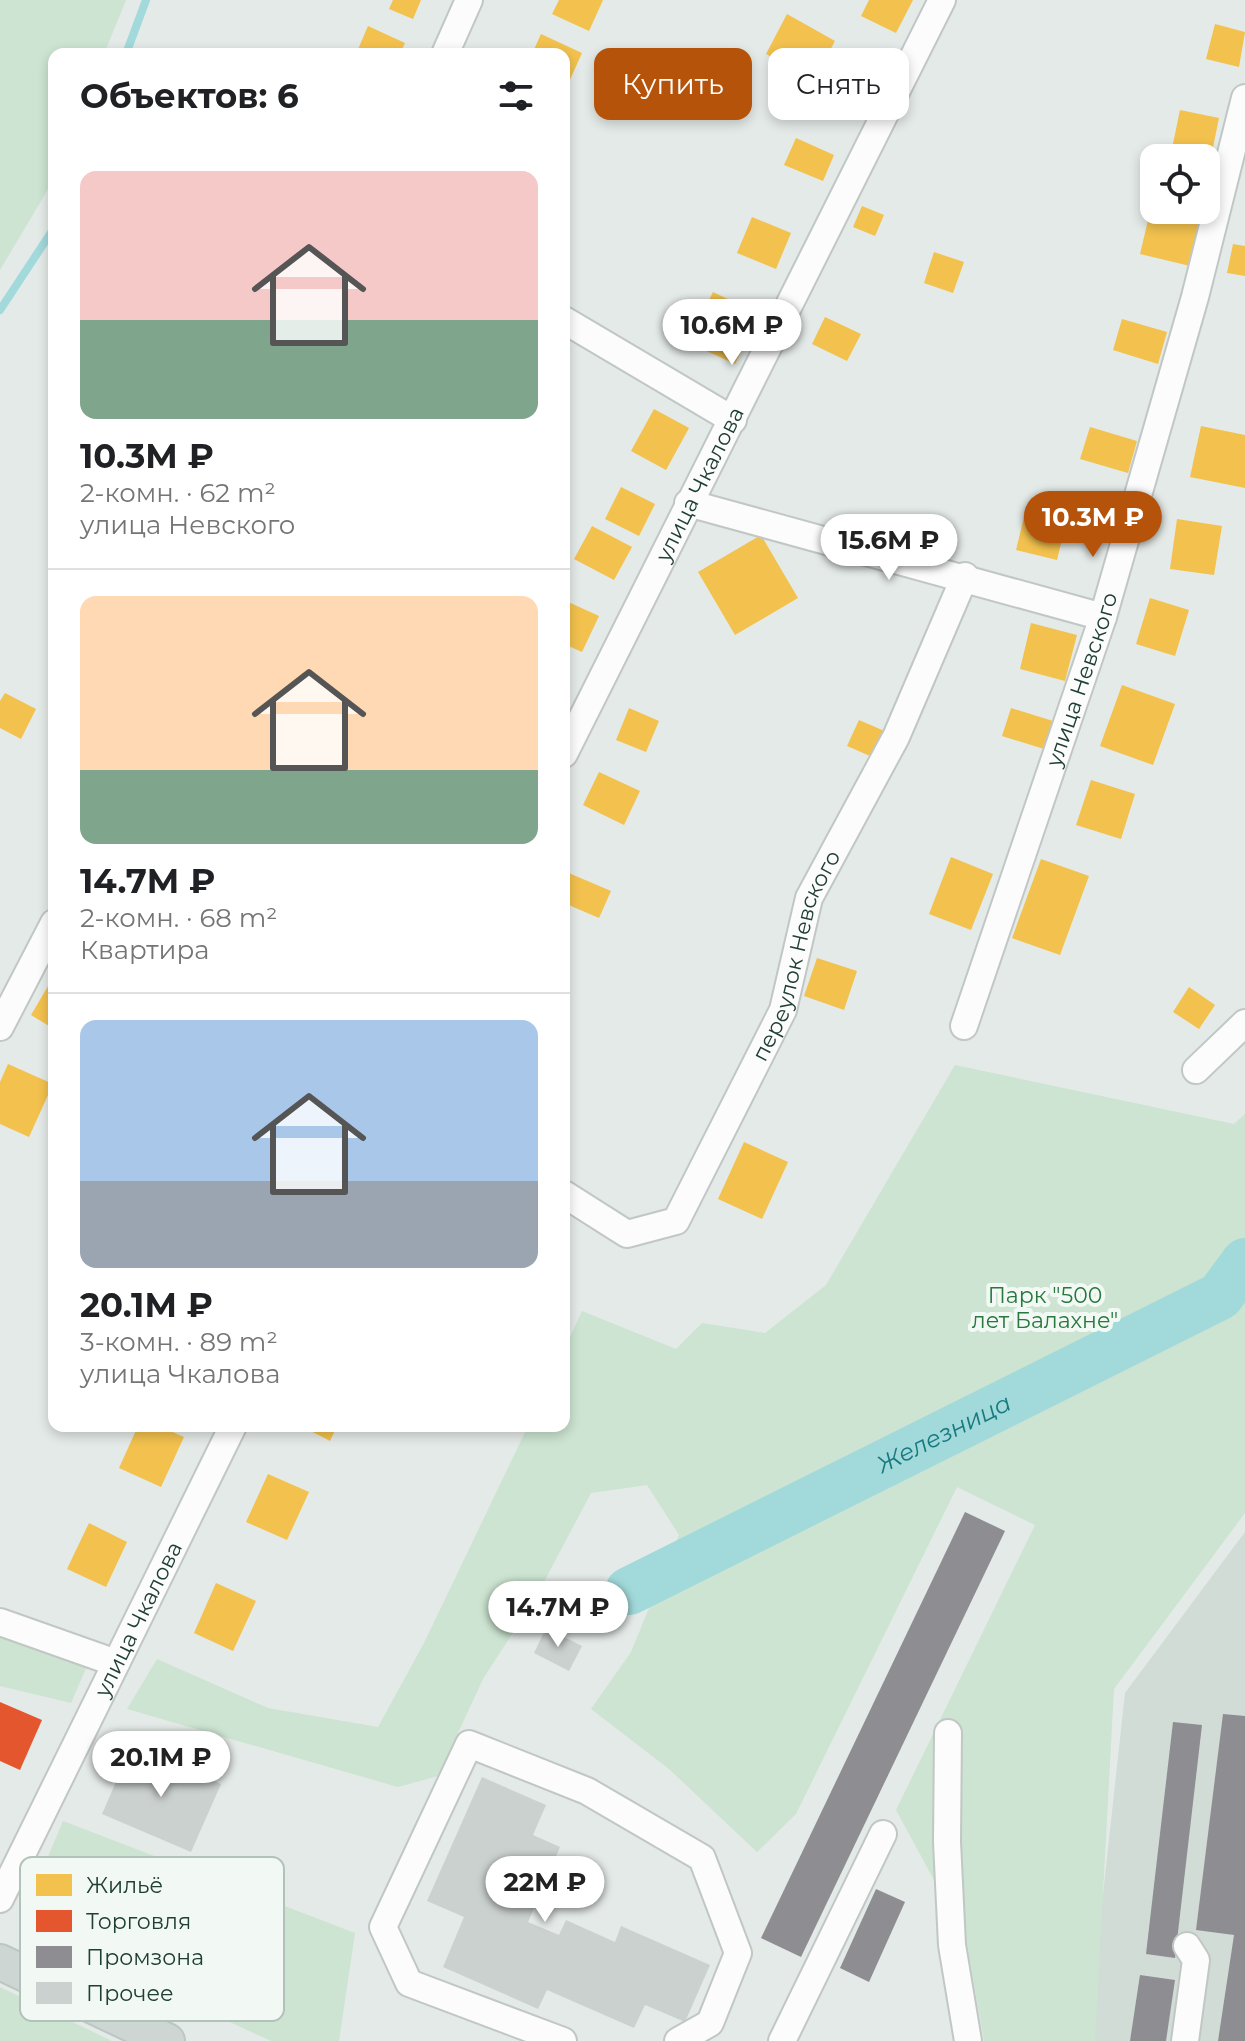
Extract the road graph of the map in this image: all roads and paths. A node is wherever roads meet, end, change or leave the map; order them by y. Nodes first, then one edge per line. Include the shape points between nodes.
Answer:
1 (469, 0) edge
2 (942, 0) edge
3 (448, 48) edge
4 (1245, 98) edge
5 (570, 324) edge
6 (733, 420) junction
7 (688, 503) junction
8 (965, 576) junction
9 (1103, 617) junction
10 (570, 742) edge
11 (48, 935) edge
12 (1245, 1023) edge
13 (964, 1026) dead end
14 (0, 1027) edge
15 (1196, 1070) dead end
16 (570, 1198) edge
17 (230, 1432) edge
18 (0, 1622) edge
19 (116, 1663) junction
20 (948, 1733) dead end
21 (883, 1834) dead end
22 (21, 1857) edge
23 (20, 1858) edge
24 (0, 1899) edge
25 (1187, 1946) dead end
26 (0, 1962) edge
27 (20, 1971) edge
28 (125, 2021) edge
29 (167, 2041) edge
30 (563, 2041) edge
31 (678, 2041) edge
32 (782, 2041) edge
33 (968, 2041) edge
34 (1185, 2041) edge

1 - 3 street
2 - 6 street, улица Чкалова
4 - 9 street, улица Невского via 1195,297
5 - 6 street
6 - 7 street, улица Чкалова
7 - 8 street
7 - 10 street, улица Чкалова
8 - 9 street
8 - 16 street, переулок Невского via 896,737 809,898 783,1010 676,1221 627,1234
9 - 13 street, улица Невского
11 - 14 street
12 - 15 street
17 - 19 street, улица Чкалова
18 - 19 street
19 - 22 street, улица Чкалова
20 - 33 street via 952,1945
21 - 32 street
23 - 24 street, улица Чкалова
25 - 34 street via 1196,1960
26 - 27 main road
28 - 29 main road
30 - 31 street via 409,1983 383,1927 469,1744 587,1791 702,1858 738,1953 710,2023

